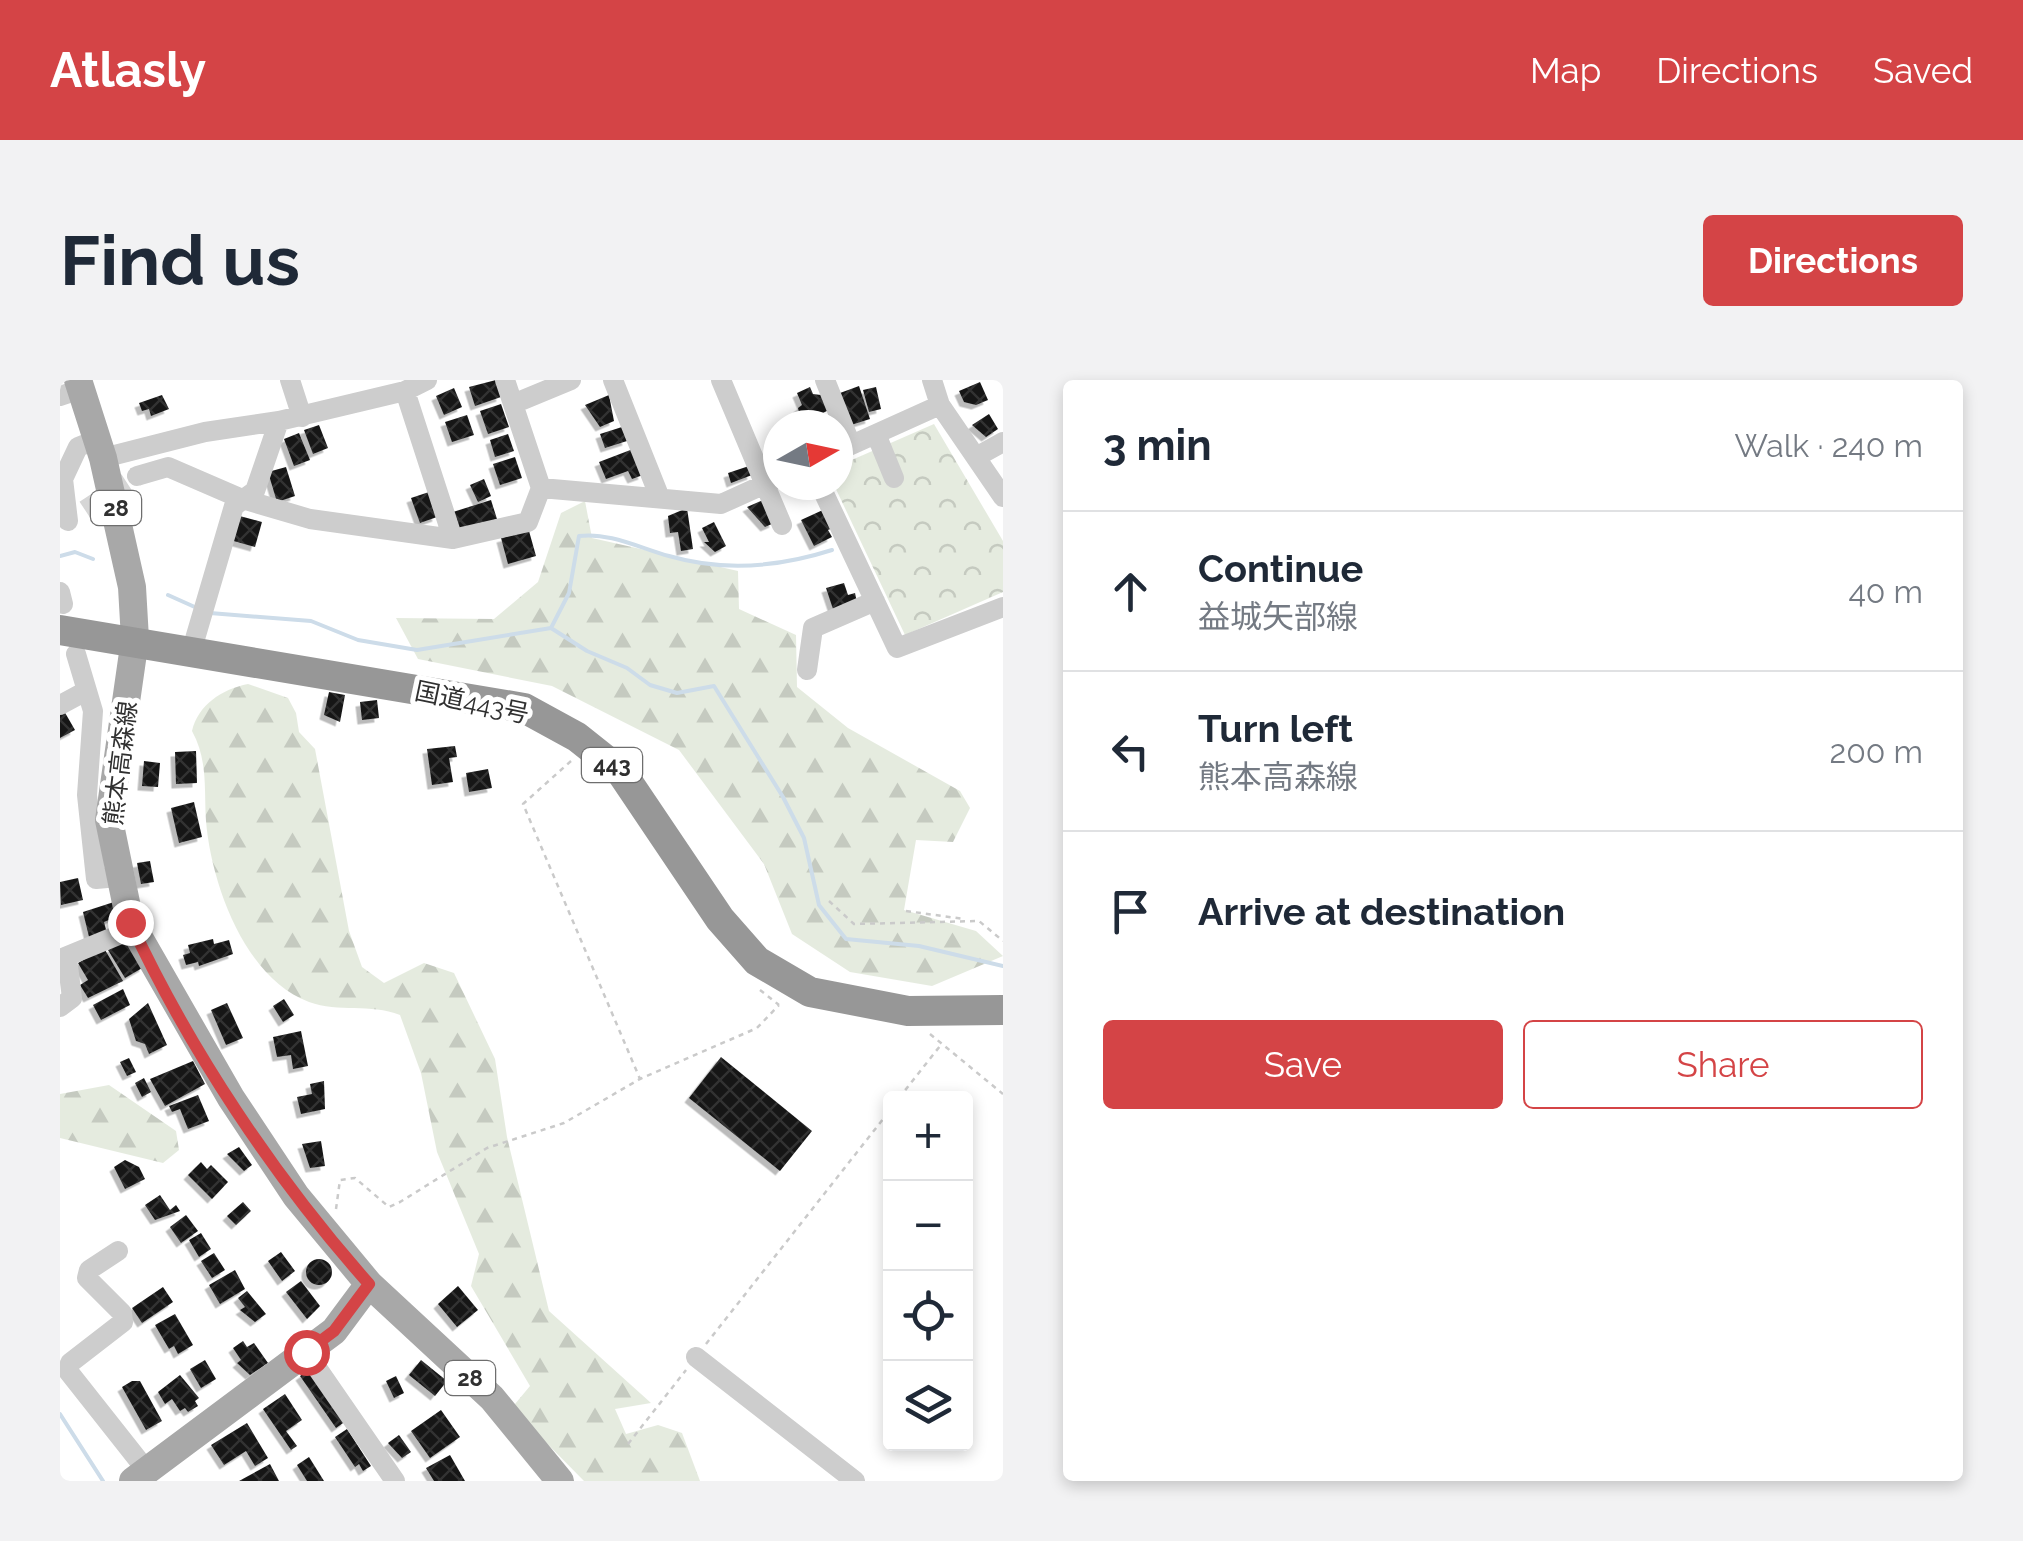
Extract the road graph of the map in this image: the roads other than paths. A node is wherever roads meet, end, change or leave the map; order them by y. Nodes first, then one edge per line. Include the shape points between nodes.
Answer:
1 (290, 380) edge
2 (427, 380) edge
3 (505, 380) edge
4 (571, 380) edge
5 (613, 380) edge
6 (722, 380) edge
7 (825, 380) edge
8 (932, 380) edge
9 (73, 388) edge
10 (405, 391) junction
11 (513, 404) junction
12 (940, 405) junction
13 (834, 410) edge
14 (302, 417) junction
15 (279, 421) junction
16 (876, 434) junction
17 (1003, 442) edge
18 (853, 444) edge
19 (101, 448) junction
20 (976, 457) junction
21 (763, 465) edge
22 (136, 476) tunnel mouth
23 (894, 478) dead end
24 (763, 485) edge
25 (541, 488) junction
26 (1003, 497) edge
27 (660, 498) junction
28 (776, 500) edge
29 (827, 500) edge
30 (238, 502) junction
31 (71, 521) edge
32 (782, 525) dead end
33 (453, 539) junction
34 (875, 601) junction
35 (1003, 607) edge
36 (65, 620) edge
37 (135, 640) junction
38 (192, 649) junction
39 (807, 670) dead end
40 (86, 691) junction
41 (60, 705) edge
42 (118, 877) junction
43 (134, 928) junction
44 (64, 958) edge
45 (60, 1007) edge
46 (1003, 1010) edge
47 (118, 1251) dead end
48 (369, 1284) junction
49 (306, 1352) junction
50 (696, 1357) road end
51 (140, 1476) edge
52 (395, 1481) edge
53 (560, 1481) edge
54 (855, 1481) edge

1 - 14 street
2 - 10 street
3 - 11 street
4 - 11 street
5 - 27 street
6 - 21 street
7 - 13 street
8 - 12 street
9 - 19 main road, 熊本高森線 / 28
10 - 14 street
10 - 33 street
11 - 25 street
12 - 16 street
12 - 20 street
14 - 15 street
15 - 19 street
15 - 30 street via 255,491
16 - 18 street
16 - 23 street
17 - 20 street
19 - 31 street via 78,448 63,480
19 - 37 main road, 熊本高森線 / 28 via 132,588
20 - 26 street
22 - 30 street via 168,467
24 - 27 street via 721,504
25 - 27 street
25 - 33 street via 528,522
28 - 32 street
29 - 34 street
30 - 33 street
30 - 38 street
34 - 35 street via 897,648
34 - 39 street via 813,628
36 - 37 highway, 国道443号 / 443
36 - 40 street
37 - 38 highway, 国道443号 / 443
37 - 42 main road, 熊本高森線 / 28 via 109,820
38 - 46 highway, 国道443号 / 443 via 524,708 577,737 620,772 711,905 786,994 810,992 908,1011
40 - 41 street
40 - 42 street via 93,711 87,795 96,879
42 - 43 main road, 熊本高森線 / 28
43 - 44 street
43 - 48 main road, 熊本高森線 / 28 via 231,1098 296,1196
44 - 45 street via 72,998
47 - 51 street via 87,1278 123,1322 68,1371
48 - 49 main road via 334,1331
48 - 53 main road, 熊本高森線 / 28 via 492,1398
49 - 51 main road
49 - 52 street
50 - 54 street

